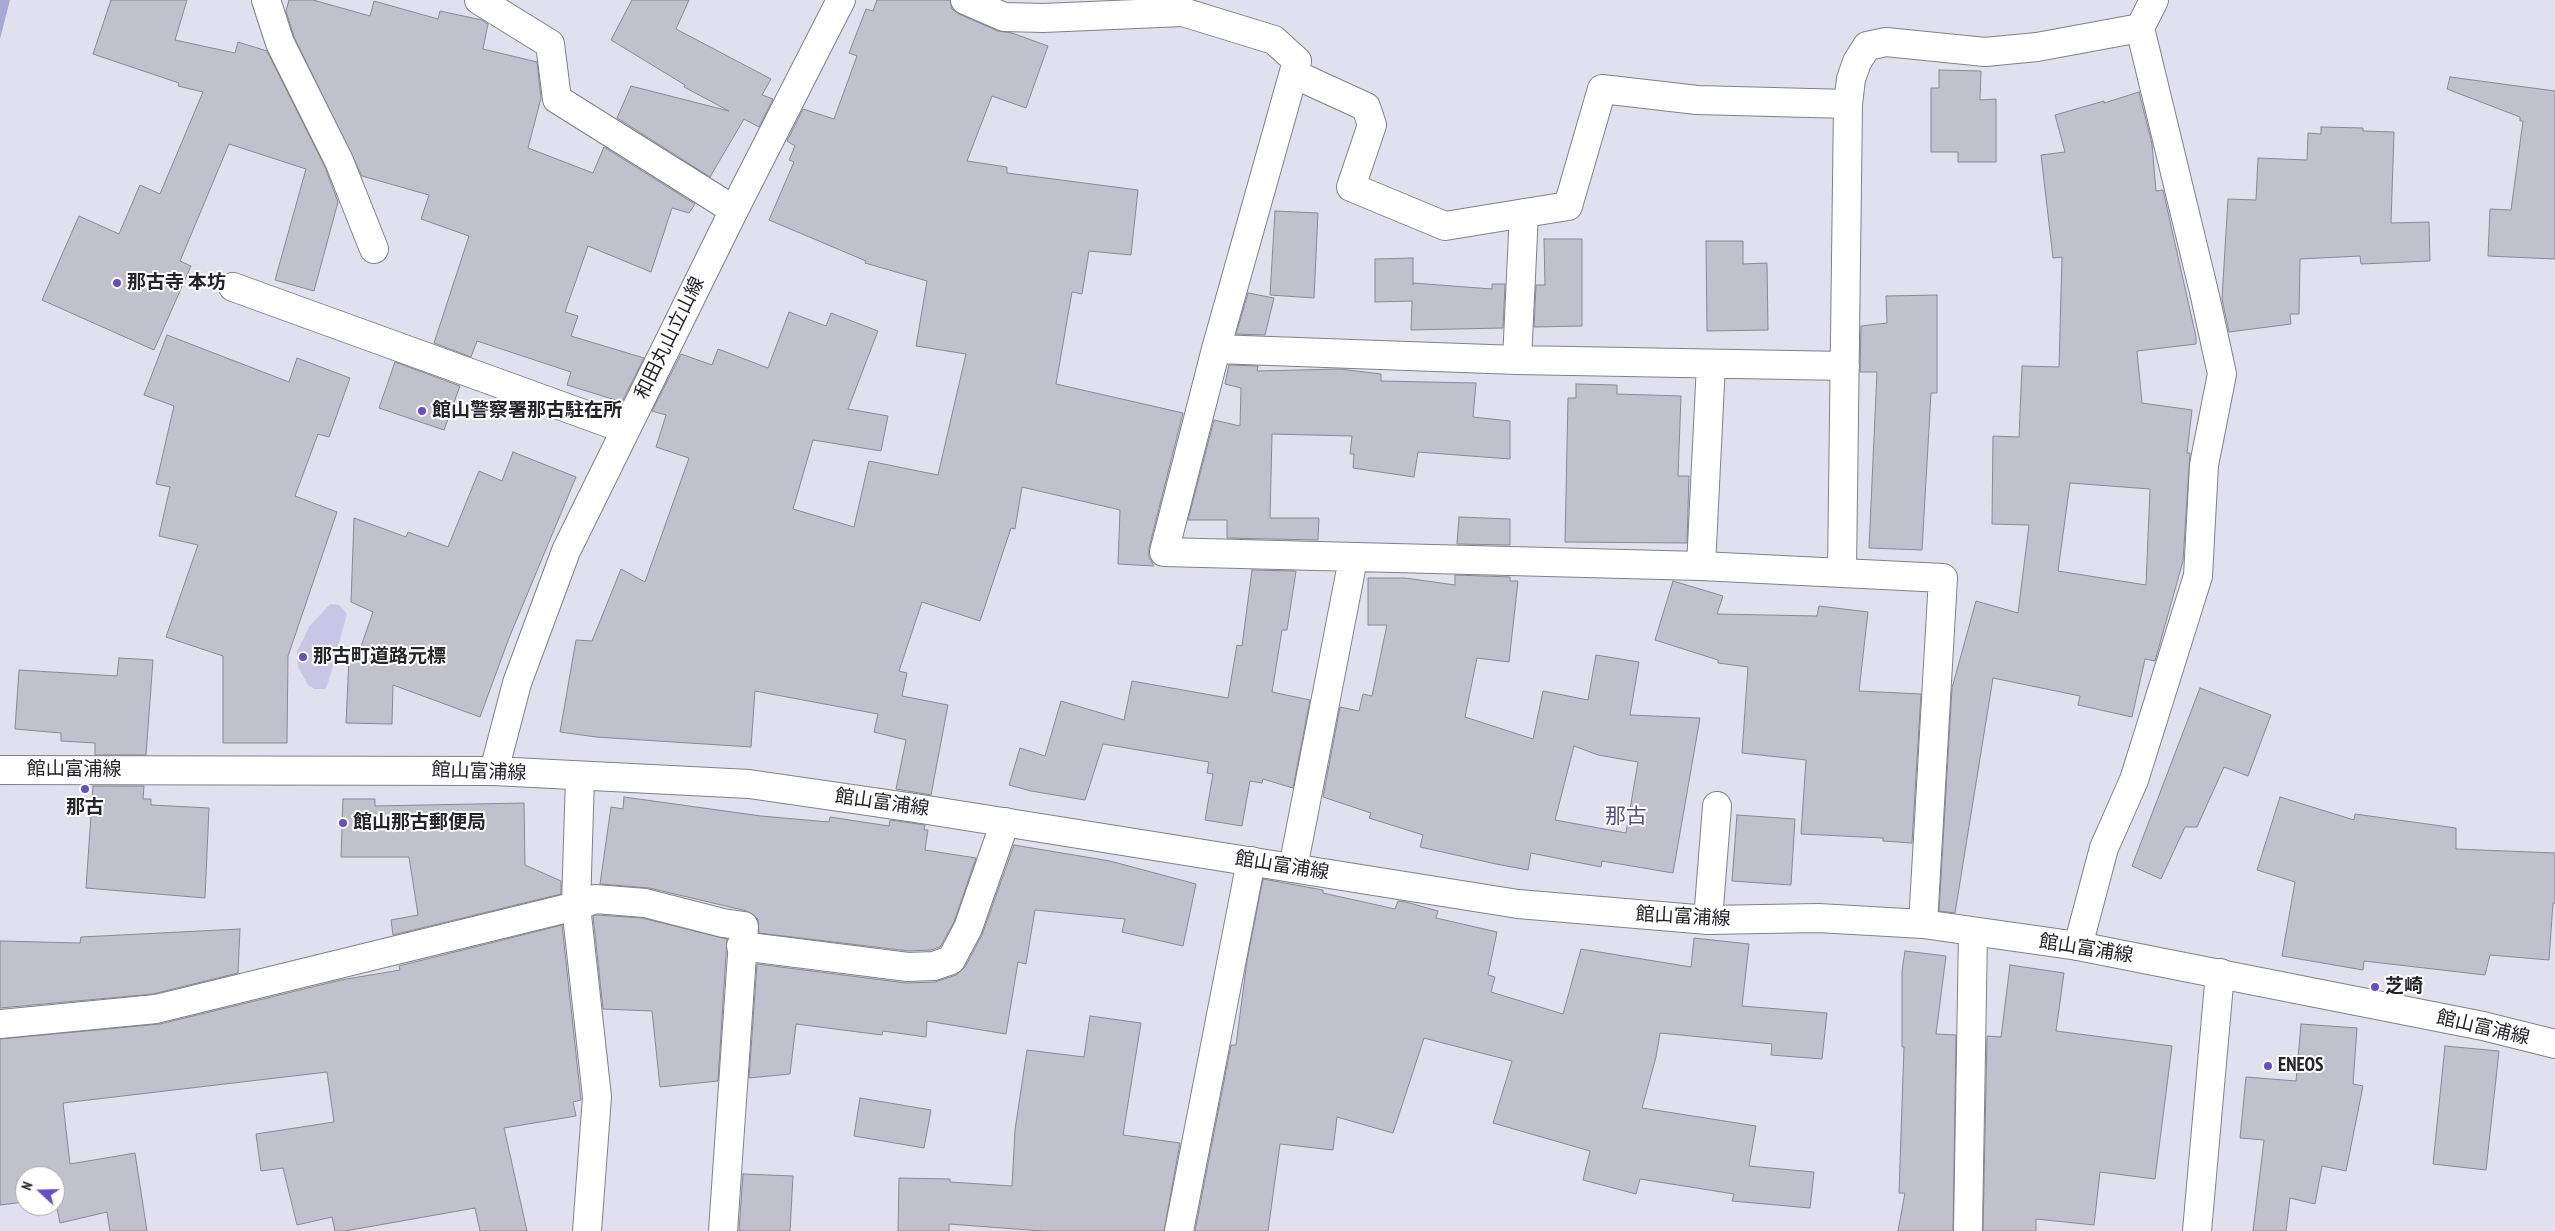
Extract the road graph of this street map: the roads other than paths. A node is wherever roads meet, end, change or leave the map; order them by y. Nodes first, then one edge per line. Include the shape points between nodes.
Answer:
1 (266, 0) edge
2 (479, 0) edge
3 (841, 0) edge
4 (965, 0) edge
5 (2154, 0) edge
6 (2140, 28) junction
7 (1294, 74) junction
8 (1848, 104) junction
9 (734, 210) junction
10 (1524, 213) junction
11 (374, 249) dead end
12 (232, 287) dead end
13 (1216, 349) junction
14 (1517, 360) junction
15 (1711, 364) junction
16 (1845, 366) junction
17 (625, 429) junction
18 (1353, 559) junction
19 (1701, 566) junction
20 (1842, 571) junction
21 (0, 770) edge
22 (494, 771) junction
23 (580, 777) junction
24 (1718, 806) dead end
25 (1005, 822) junction
26 (1250, 861) junction
27 (1293, 868) junction
28 (576, 906) junction
29 (1708, 920) junction
30 (1923, 924) junction
31 (1973, 932) junction
32 (741, 946) junction
33 (2078, 946) junction
34 (2220, 973) junction
35 (0, 1024) edge
36 (2555, 1044) edge
37 (1968, 1228) dead end
38 (587, 1231) edge
39 (723, 1231) edge
40 (1179, 1231) edge
41 (2197, 1231) edge

1 - 11 street via 280,43 339,161
2 - 9 street via 550,44 557,99
3 - 9 street, 和田丸山立山線
4 - 7 street via 1004,17 1183,12 1274,40 1297,61
5 - 6 street
6 - 8 street via 2037,47 1985,52 1886,42 1867,46 1851,80
6 - 33 street via 2222,374 2204,465 2198,576 2134,780 2104,848
7 - 10 street via 1366,107 1372,126 1351,187 1445,226
7 - 13 street
8 - 10 street via 1697,100 1602,89 1568,206
8 - 16 street
9 - 17 street, 和田丸山立山線
10 - 14 street
12 - 17 street
13 - 14 street
13 - 18 street via 1164,552
14 - 15 street
15 - 16 street
15 - 19 street
16 - 20 street
17 - 22 street, 和田丸山立山線 via 566,551 517,683
18 - 19 street
18 - 27 street
19 - 20 street
20 - 30 street via 1943,578
21 - 22 street, 館山富浦線
22 - 23 street, 館山富浦線
23 - 25 street, 館山富浦線 via 749,784
23 - 28 street
24 - 29 street
25 - 26 street, 館山富浦線
25 - 32 street via 968,928 952,960 934,966 908,967
26 - 27 street, 館山富浦線
26 - 40 street
27 - 29 street, 館山富浦線 via 1518,904
28 - 32 street via 594,899 645,904 744,926
28 - 35 street via 156,1009
28 - 38 street via 597,1097
29 - 30 street, 館山富浦線 via 1818,918
30 - 31 street, 館山富浦線
31 - 33 street, 館山富浦線
31 - 37 street
32 - 39 street
33 - 34 street, 館山富浦線
34 - 36 street, 館山富浦線 via 2483,1026
34 - 41 street

